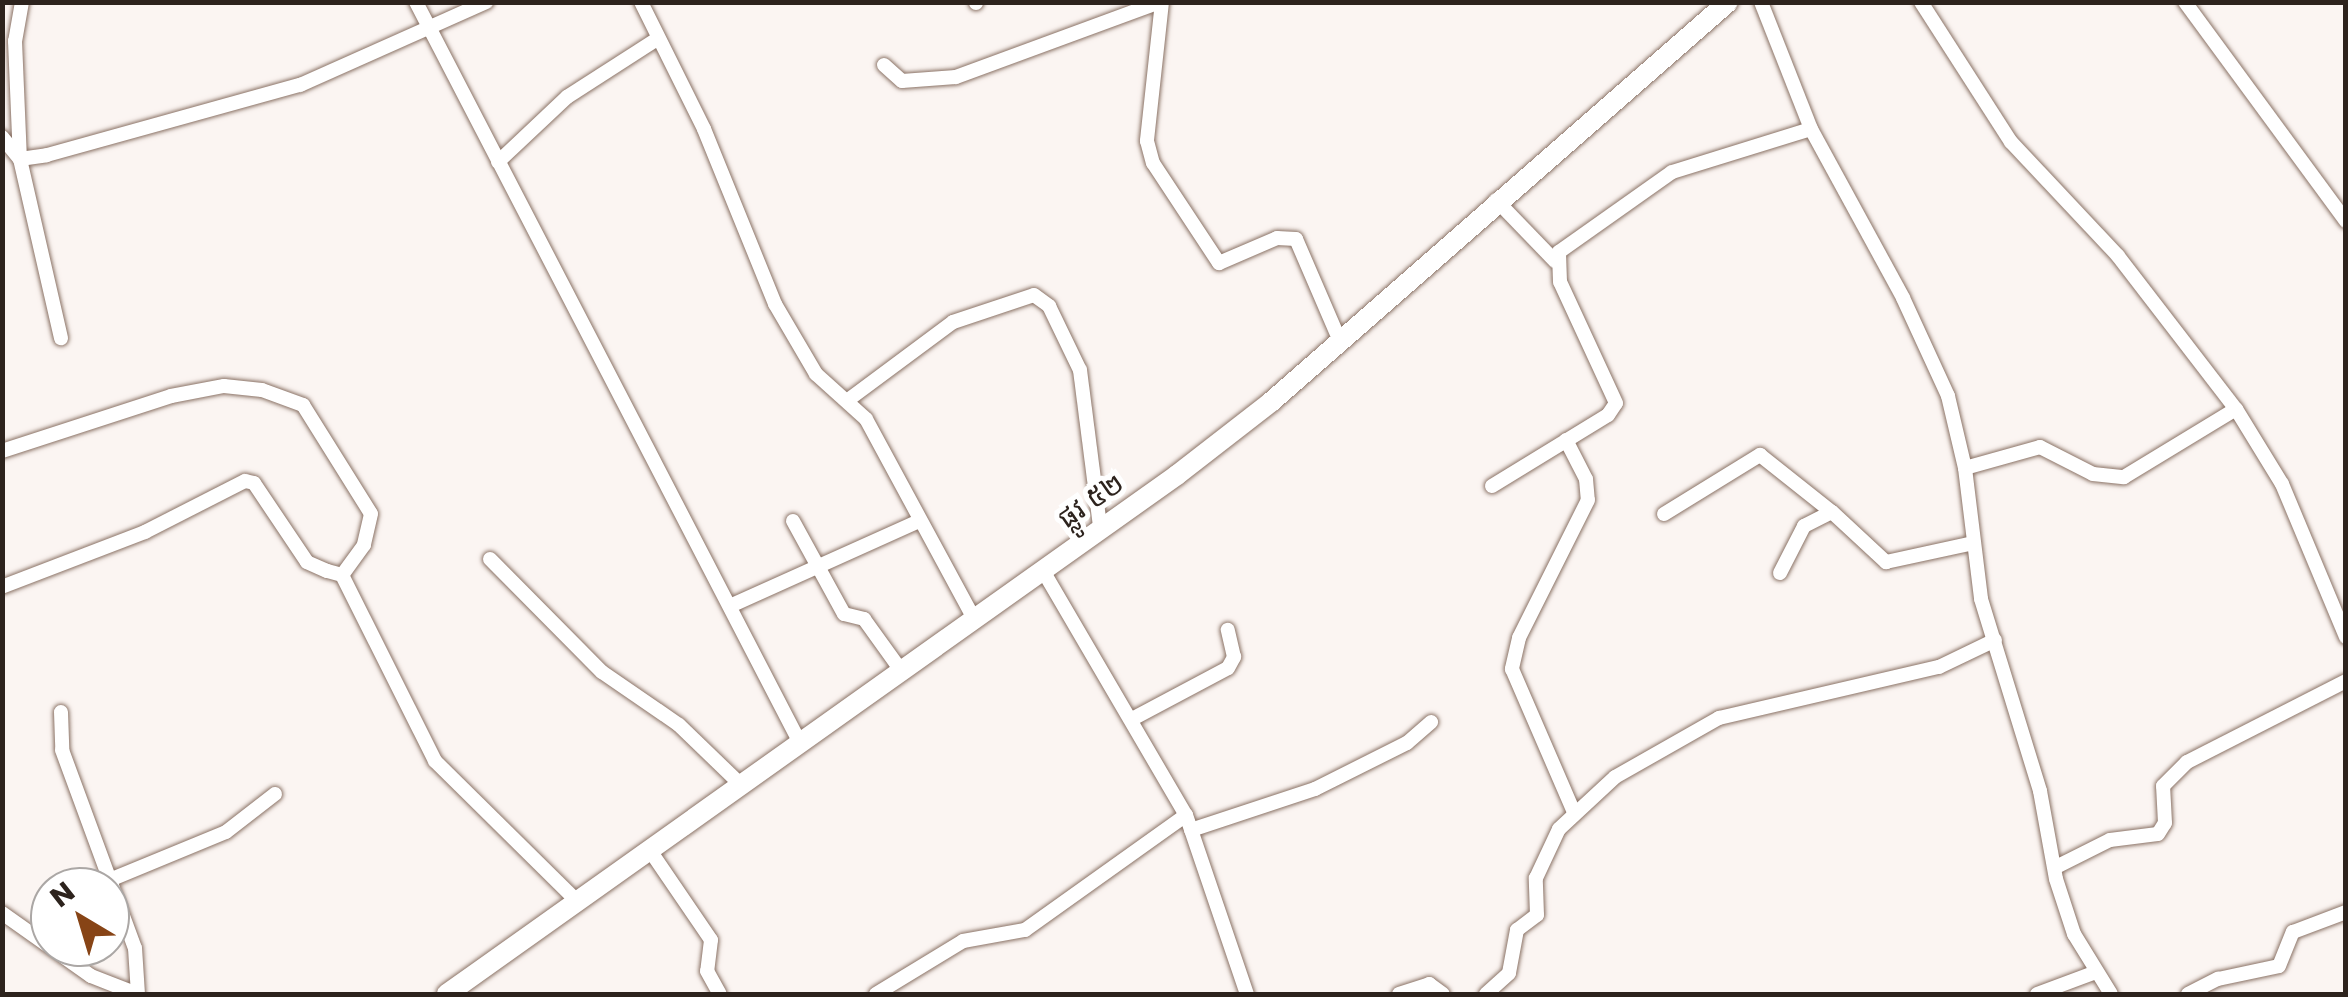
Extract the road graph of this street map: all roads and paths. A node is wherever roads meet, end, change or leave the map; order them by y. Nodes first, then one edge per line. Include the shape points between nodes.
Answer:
1 (22, 2) edge
2 (416, 2) edge
3 (486, 2) edge
4 (1161, 2) edge
5 (1728, 2) edge
6 (1761, 2) edge
7 (1921, 2) edge
8 (2185, 2) edge
9 (642, 3) edge
10 (428, 28) junction
11 (657, 39) junction
12 (884, 66) dead end
13 (1811, 129) junction
14 (2, 138) edge
15 (20, 159) junction
16 (498, 162) junction
17 (1495, 199) junction
18 (2346, 221) edge
19 (1555, 261) junction
20 (61, 338) dead end
21 (1339, 340) junction
22 (848, 400) junction
23 (2236, 409) junction
24 (1566, 440) junction
25 (2, 451) edge
26 (1966, 468) junction
27 (1492, 486) dead end
28 (1832, 512) junction
29 (1664, 514) dead end
30 (919, 521) junction
31 (793, 522) dead end
32 (1100, 527) junction
33 (1973, 543) junction
34 (490, 559) dead end
35 (815, 564) junction
36 (1042, 570) junction
37 (1780, 573) dead end
38 (342, 575) junction
39 (2, 587) edge
40 (730, 606) junction
41 (973, 617) junction
42 (1228, 630) dead end
43 (2346, 637) edge
44 (1995, 640) junction
45 (900, 669) junction
46 (2346, 681) edge
47 (61, 712) dead end
48 (1134, 718) junction
49 (1431, 722) dead end
50 (800, 741) junction
51 (740, 784) junction
52 (275, 794) dead end
53 (1574, 812) junction
54 (1186, 815) junction
55 (1191, 830) junction
56 (649, 849) junction
57 (2058, 866) junction
58 (107, 867) edge
59 (130, 872) edge
60 (577, 900) junction
61 (2346, 912) edge
62 (2, 914) edge
63 (130, 933) edge
64 (2096, 972) junction
65 (138, 994) edge
66 (446, 994) edge
67 (720, 994) edge
68 (876, 994) edge
69 (1247, 994) edge
70 (1398, 994) edge
71 (1443, 994) edge
72 (1486, 994) edge
73 (2037, 994) edge
74 (2111, 994) edge
75 (2188, 994) edge

1 - 15 street via 15,41
2 - 10 street
3 - 10 street
4 - 12 street via 956,76 902,80
4 - 21 street via 1147,141 1154,163 1219,263 1276,238 1296,239
5 - 17 street, ផ្លូវ ៥២
6 - 13 street
7 - 23 street via 2011,142 2118,256
8 - 18 street
9 - 11 street
10 - 15 street via 300,86
10 - 16 street
11 - 16 street via 567,97
11 - 22 street via 704,129 775,304 816,374
13 - 19 street via 1672,172 1566,245
13 - 26 street via 1926,347 1948,396
14 - 15 street
15 - 20 street
16 - 40 street
17 - 19 street
17 - 21 street, ផ្លូវ ៥២
19 - 24 street via 1585,340 1616,393 1613,410
21 - 32 street, ផ្លូវ ៥២ via 1271,402
22 - 30 street via 866,419
22 - 32 street via 953,322 1026,293 1043,299 1080,370
23 - 26 street via 2124,478 2092,474 2040,448
23 - 43 street via 2282,484
24 - 27 street
24 - 53 street via 1586,479 1588,500 1518,638 1512,668
25 - 38 street via 171,396 224,386 284,394 303,404 372,514 364,545
26 - 33 street
28 - 29 street via 1760,455
28 - 33 street via 1886,562
28 - 37 street via 1804,526
30 - 35 street
30 - 41 street
31 - 35 street
32 - 36 street, ផ្លូវ ៥២
33 - 44 street
34 - 51 street via 602,672 678,724
35 - 40 street
35 - 45 street via 844,614 864,619
36 - 41 street, ផ្លូវ ៥២
36 - 48 street
38 - 39 street via 307,562 254,482 245,481 144,532
38 - 60 street via 435,762
40 - 50 street
41 - 45 street, ផ្លូវ ៥២
42 - 48 street via 1234,658 1228,668
44 - 53 street via 1939,667 1703,724 1616,777
44 - 57 street
45 - 50 street, ផ្លូវ ៥២
46 - 57 street via 2187,762 2163,786 2165,824 2158,834 2110,840
47 - 58 street via 62,750
48 - 54 street
49 - 55 street via 1407,743 1315,789
50 - 51 street, ផ្លូវ ៥២
51 - 56 street, ផ្លូវ ៥២
52 - 59 street via 226,832
53 - 72 street via 1536,878 1537,915 1521,924 1509,973
54 - 55 street
54 - 68 street via 1025,930 963,941
55 - 69 street
56 - 60 street, ផ្លូវ ៥២
56 - 67 street via 711,940 707,970
57 - 64 street via 2066,912
60 - 66 street, ផ្លូវ ៥២
61 - 75 street via 2293,932 2279,966 2218,979
62 - 65 street via 91,976
63 - 65 street
64 - 73 street
64 - 74 street
70 - 71 street via 1429,984

